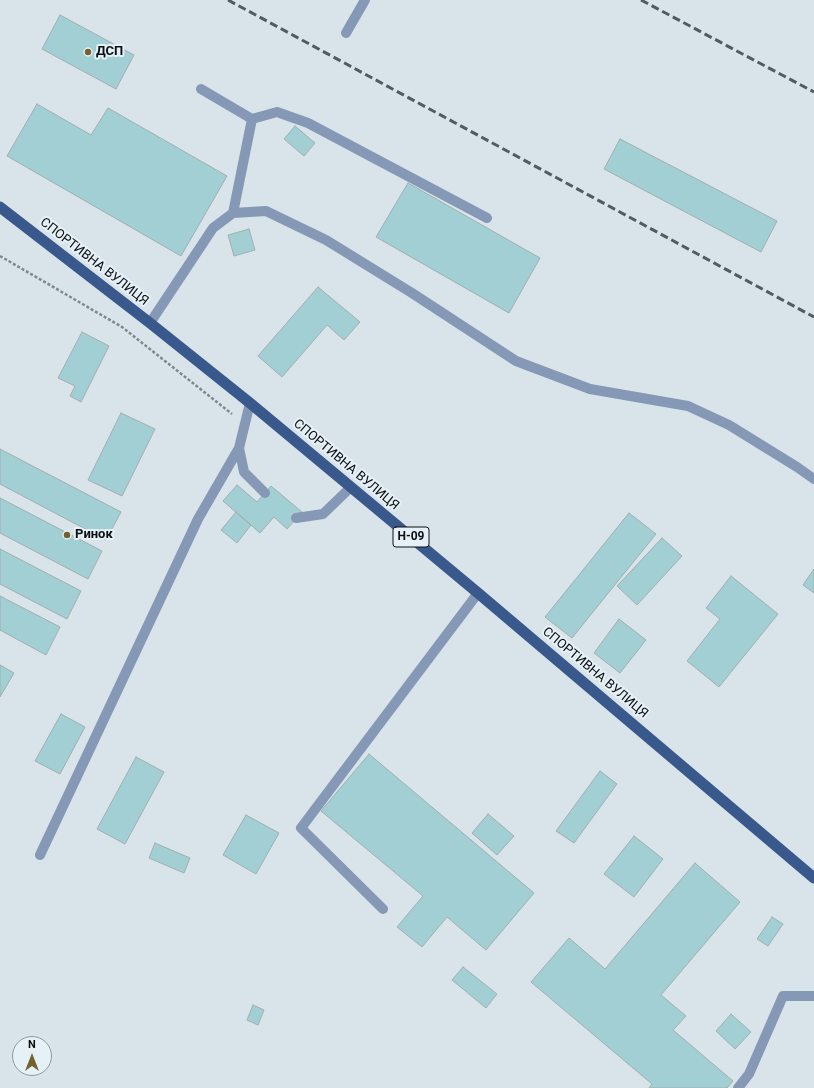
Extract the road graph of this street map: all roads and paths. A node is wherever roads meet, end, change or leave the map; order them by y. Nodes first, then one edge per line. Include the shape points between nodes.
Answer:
1 (365, 0) edge
2 (346, 34) dead end
3 (201, 89) dead end
4 (252, 118) junction
5 (0, 207) edge
6 (233, 213) junction
7 (487, 218) dead end
8 (0, 256) edge
9 (150, 323) junction
10 (250, 403) junction
11 (245, 424) junction
12 (239, 448) junction
13 (814, 479) edge
14 (351, 487) junction
15 (265, 492) dead end
16 (296, 518) dead end
17 (478, 592) junction
18 (40, 854) dead end
19 (814, 878) edge
20 (383, 909) dead end
21 (814, 996) edge
22 (738, 1088) edge

1 - 2 lane
3 - 4 lane
4 - 6 lane
4 - 7 lane via 277,112 308,123
5 - 9 main road, СПОРТИВНА ВУЛИЦЯ / Н-09
6 - 9 lane via 214,228
6 - 13 lane via 266,211 326,240 516,361 590,389 688,406 729,425
8 - 11 path via 122,327
9 - 10 main road, СПОРТИВНА ВУЛИЦЯ / Н-09
10 - 11 lane
10 - 14 main road, СПОРТИВНА ВУЛИЦЯ / Н-09
11 - 12 lane
12 - 15 lane via 244,472
12 - 18 lane via 198,519
14 - 16 lane via 323,514
14 - 17 main road, СПОРТИВНА ВУЛИЦЯ / Н-09
17 - 19 main road, СПОРТИВНА ВУЛИЦЯ / Н-09
17 - 20 lane via 301,828
21 - 22 lane via 783,996 750,1074

